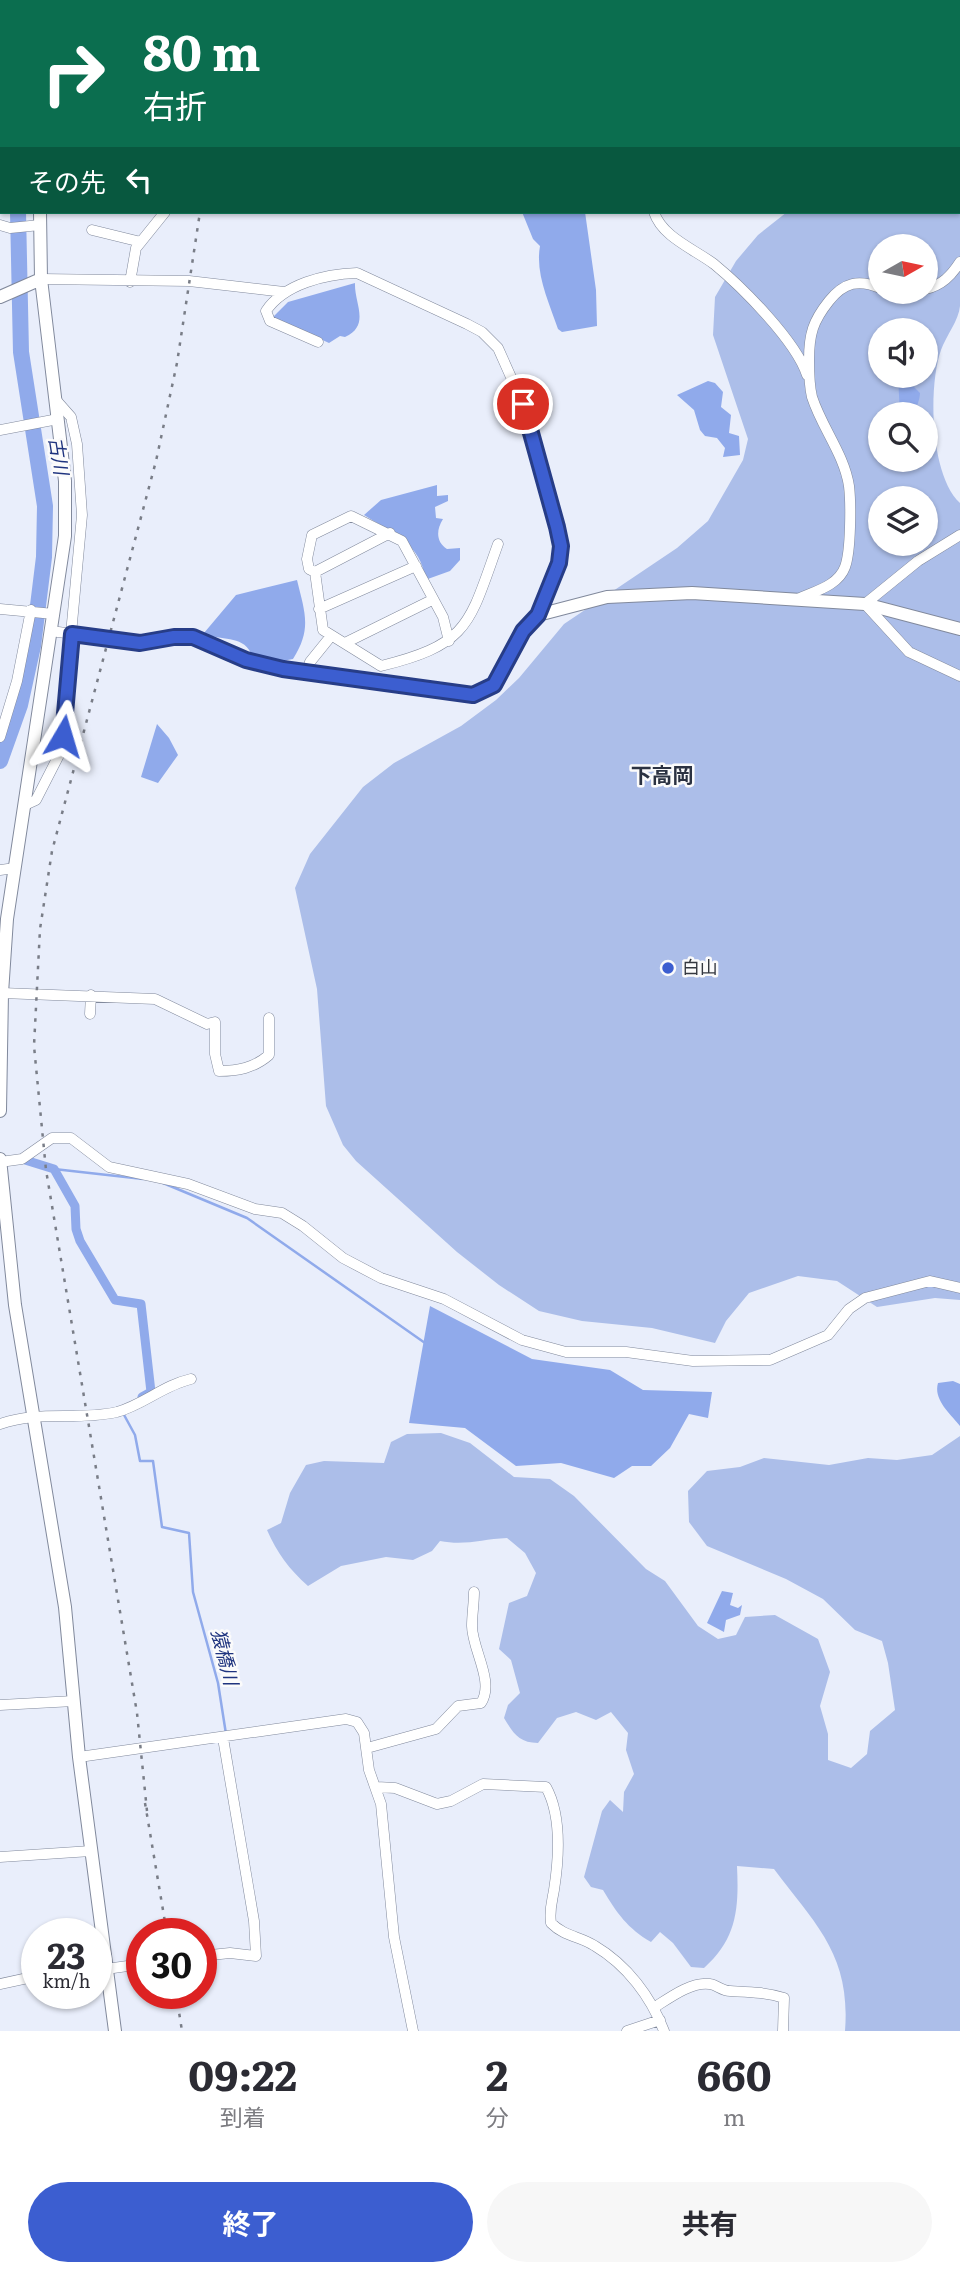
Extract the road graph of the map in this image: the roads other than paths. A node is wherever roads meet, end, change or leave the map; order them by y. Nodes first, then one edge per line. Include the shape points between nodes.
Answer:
1 (40, 214) edge
2 (163, 214) edge
3 (655, 214) edge
4 (40, 225) junction
5 (5, 226) edge
6 (92, 230) dead end
7 (141, 242) junction
8 (960, 262) edge
9 (41, 279) junction
10 (130, 282) junction
11 (868, 284) edge
12 (938, 285) edge
13 (284, 292) junction
14 (6, 294) edge
15 (318, 342) dead end
16 (809, 383) junction
17 (55, 400) junction
18 (58, 419) junction
19 (0, 430) edge
20 (390, 533) junction
21 (960, 535) edge
22 (498, 544) dead end
23 (416, 566) junction
24 (315, 572) junction
25 (432, 600) junction
26 (798, 600) junction
27 (865, 604) junction
28 (0, 609) edge
29 (319, 609) junction
30 (32, 610) junction
31 (50, 613) junction
32 (538, 615) junction
33 (960, 629) edge
34 (51, 631) junction
35 (72, 634) junction
36 (331, 636) junction
37 (449, 641) junction
38 (347, 642) junction
39 (307, 670) junction
40 (321, 673) joint
41 (960, 676) edge
42 (0, 737) edge
43 (25, 805) junction
44 (15, 868) junction
45 (0, 870) edge
46 (4, 919) edge
47 (2, 993) edge
48 (91, 995) junction
49 (90, 1014) dead end
50 (269, 1018) dead end
51 (0, 1111) edge
52 (0, 1161) edge
53 (960, 1288) edge
54 (191, 1379) dead end
55 (31, 1415) junction
56 (0, 1424) edge
57 (474, 1592) dead end
58 (74, 1700) junction
59 (0, 1705) edge
60 (225, 1737) junction
61 (367, 1748) junction
62 (79, 1757) junction
63 (377, 1787) junction
64 (91, 1852) junction
65 (0, 1857) edge
66 (98, 1918) edge
67 (217, 1954) edge
68 (21, 1979) edge
69 (0, 1984) edge
70 (656, 2007) junction
71 (110, 2009) edge
72 (660, 2020) junction
73 (115, 2031) edge
74 (413, 2031) edge
75 (627, 2031) edge
76 (664, 2031) edge
77 (783, 2031) edge

1 - 4 street
2 - 7 street
3 - 16 street via 666,231 714,264 790,343
4 - 5 street
4 - 9 street
6 - 7 street
7 - 10 street
8 - 12 street
9 - 10 street
9 - 14 street
9 - 17 street
10 - 13 street via 189,281
11 - 16 street via 851,283 813,322
13 - 15 street via 274,299 267,317
13 - 32 street via 338,274 356,273 467,324 492,341 523,404 561,546 553,584
16 - 26 street via 849,487 847,552 836,582
17 - 18 street
17 - 35 street via 71,418 82,489
18 - 19 street
18 - 31 street via 66,509
20 - 23 street via 402,541
20 - 24 street
20 - 24 street via 351,516 312,535 307,559 309,569
21 - 27 street via 918,561
22 - 37 street via 470,620
23 - 25 street
23 - 29 street
24 - 29 street
25 - 37 street via 443,617
25 - 38 street
26 - 27 street
26 - 32 street via 635,594
27 - 33 street
27 - 41 street via 909,652
28 - 30 street
29 - 36 street via 323,631
30 - 31 street
30 - 42 street
31 - 34 street
32 - 40 street via 485,692 461,693
34 - 35 street
34 - 43 street
35 - 39 street via 140,643 193,637 246,660
35 - 43 street via 60,754 36,800
36 - 38 street
36 - 39 street
37 - 38 street via 381,666
39 - 40 street
43 - 44 street
44 - 45 street
44 - 46 street
46 - 47 street
47 - 48 street
47 - 51 street
48 - 49 street
48 - 50 street via 155,999 207,1024 215,1021 219,1071 259,1064 269,1055
52 - 53 street via 22,1159 52,1138 71,1138 109,1167 188,1184 256,1209 282,1213 343,1258 381,1278 444,1298 522,1340 566,1352 626,1352 693,1361 770,1360 828,1335 849,1309 865,1298 930,1280
52 - 55 street
54 - 55 street via 121,1410 85,1416
55 - 56 street
55 - 58 street via 56,1545
57 - 61 street via 472,1627 484,1680 481,1703 458,1706 436,1729
58 - 59 street
58 - 62 street
60 - 61 street via 345,1719 357,1722 365,1733
60 - 62 street
60 - 67 street via 256,1956
61 - 63 street via 369,1770
62 - 64 street
63 - 70 street via 396,1788 437,1804 483,1784 546,1787 557,1821 551,1923 573,1939 597,1947 628,1973
63 - 74 street via 394,1937
64 - 65 street
64 - 66 street
68 - 69 street
70 - 72 street
70 - 77 street via 701,1984 723,1991 768,1993 784,1998
71 - 73 street
72 - 75 street
72 - 76 street

